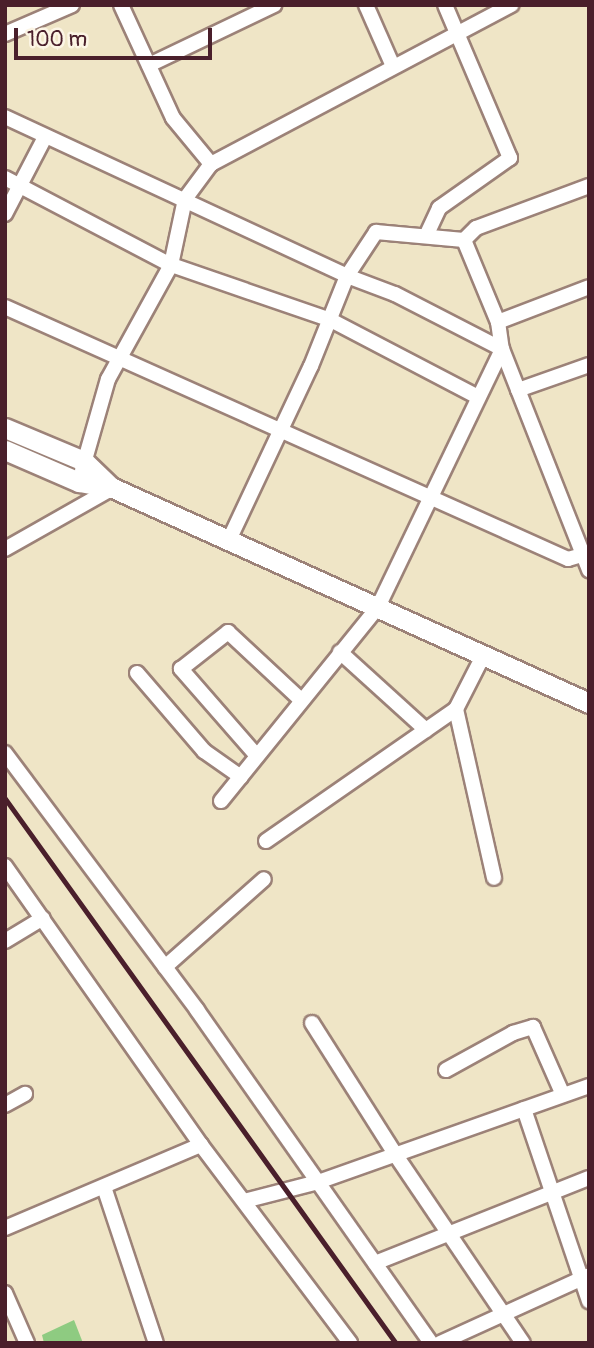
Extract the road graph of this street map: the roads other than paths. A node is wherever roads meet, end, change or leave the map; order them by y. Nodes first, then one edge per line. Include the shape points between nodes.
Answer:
1 (72, 5) edge
2 (121, 5) edge
3 (274, 5) edge
4 (366, 5) edge
5 (444, 5) edge
6 (511, 5) edge
7 (456, 32) junction
8 (5, 34) edge
9 (393, 64) junction
10 (149, 65) junction
11 (5, 117) edge
12 (45, 137) junction
13 (211, 164) junction
14 (5, 178) edge
15 (21, 186) junction
16 (589, 186) edge
17 (186, 199) junction
18 (5, 214) edge
19 (427, 234) junction
20 (464, 240) junction
21 (171, 265) junction
22 (347, 276) junction
23 (589, 287) edge
24 (5, 307) edge
25 (331, 320) junction
26 (498, 322) junction
27 (502, 349) junction
28 (121, 358) junction
29 (589, 365) edge
30 (517, 390) junction
31 (478, 397) junction
32 (5, 428) edge
33 (280, 432) junction
34 (5, 450) edge
35 (84, 461) junction
36 (79, 482) junction
37 (113, 488) junction
38 (431, 498) junction
39 (229, 540) junction
40 (5, 549) edge
41 (582, 555) junction
42 (589, 570) edge
43 (379, 607) junction
44 (340, 652) junction
45 (484, 654) junction
46 (137, 673) dead end
47 (302, 700) junction
48 (589, 703) edge
49 (456, 709) junction
50 (426, 730) junction
51 (5, 753) edge
52 (257, 756) junction
53 (241, 776) junction
54 (221, 801) dead end
55 (266, 841) dead end
56 (5, 866) edge
57 (494, 877) dead end
58 (264, 879) dead end
59 (43, 918) junction
60 (5, 941) edge
61 (165, 967) junction
62 (312, 1023) dead end
63 (446, 1070) dead end
64 (589, 1086) edge
65 (25, 1094) dead end
66 (563, 1095) junction
67 (5, 1105) edge
68 (524, 1108) junction
69 (201, 1145) junction
70 (395, 1154) junction
71 (589, 1178) edge
72 (318, 1182) junction
73 (104, 1187) junction
74 (553, 1192) junction
75 (244, 1201) junction
76 (5, 1228) edge
77 (451, 1230) junction
78 (375, 1263) junction
79 (584, 1277) edge
80 (5, 1293) edge
81 (589, 1301) edge
82 (502, 1312) junction
83 (27, 1343) edge
84 (156, 1343) edge
85 (349, 1343) edge
86 (431, 1343) edge
87 (440, 1343) edge
88 (523, 1343) edge

1 - 8 street
2 - 10 street
3 - 10 street
4 - 9 street
5 - 7 street
6 - 7 street
7 - 9 street
7 - 19 street via 510,158 439,208
9 - 13 street via 343,96
10 - 13 street via 173,118
11 - 12 street
12 - 15 street
12 - 17 street
13 - 17 street
14 - 15 street
15 - 18 street
15 - 21 street
16 - 20 street via 476,228
17 - 21 street
17 - 22 street
19 - 20 street via 438,240
19 - 22 street via 376,232
20 - 26 street
21 - 25 street
21 - 28 street
22 - 25 street
22 - 27 street via 395,294
23 - 26 street
24 - 28 street
25 - 31 street
25 - 33 street
26 - 27 street
27 - 30 street
27 - 31 street
28 - 33 street
28 - 35 street via 108,379
29 - 30 street
30 - 41 street
31 - 38 street
32 - 35 main road
33 - 38 street
33 - 39 street
34 - 36 main road
35 - 36 street
35 - 37 main road
36 - 37 main road
37 - 39 main road
37 - 40 street
38 - 41 street via 568,559
38 - 43 street
39 - 43 main road
41 - 42 street
43 - 44 street
43 - 45 main road
44 - 47 street
44 - 50 street
45 - 48 main road
45 - 49 street
46 - 53 street via 204,751
47 - 52 street
47 - 52 street via 228,632 181,669
49 - 50 street
49 - 57 street
50 - 55 street
51 - 61 street
52 - 53 street
53 - 54 street
56 - 59 street
58 - 61 street
59 - 60 street
59 - 69 street
61 - 72 street
62 - 70 street
63 - 66 street via 533,1027
64 - 66 street
65 - 67 street
66 - 68 street
68 - 70 street
68 - 74 street
69 - 73 street
69 - 75 street
70 - 72 street
70 - 77 street
71 - 74 street
72 - 75 street
72 - 78 street
73 - 76 street
73 - 84 street
74 - 77 street
74 - 79 street
75 - 85 street
77 - 78 street
77 - 82 street
78 - 86 street
79 - 81 street
79 - 82 street
80 - 83 street
82 - 87 street
82 - 88 street

